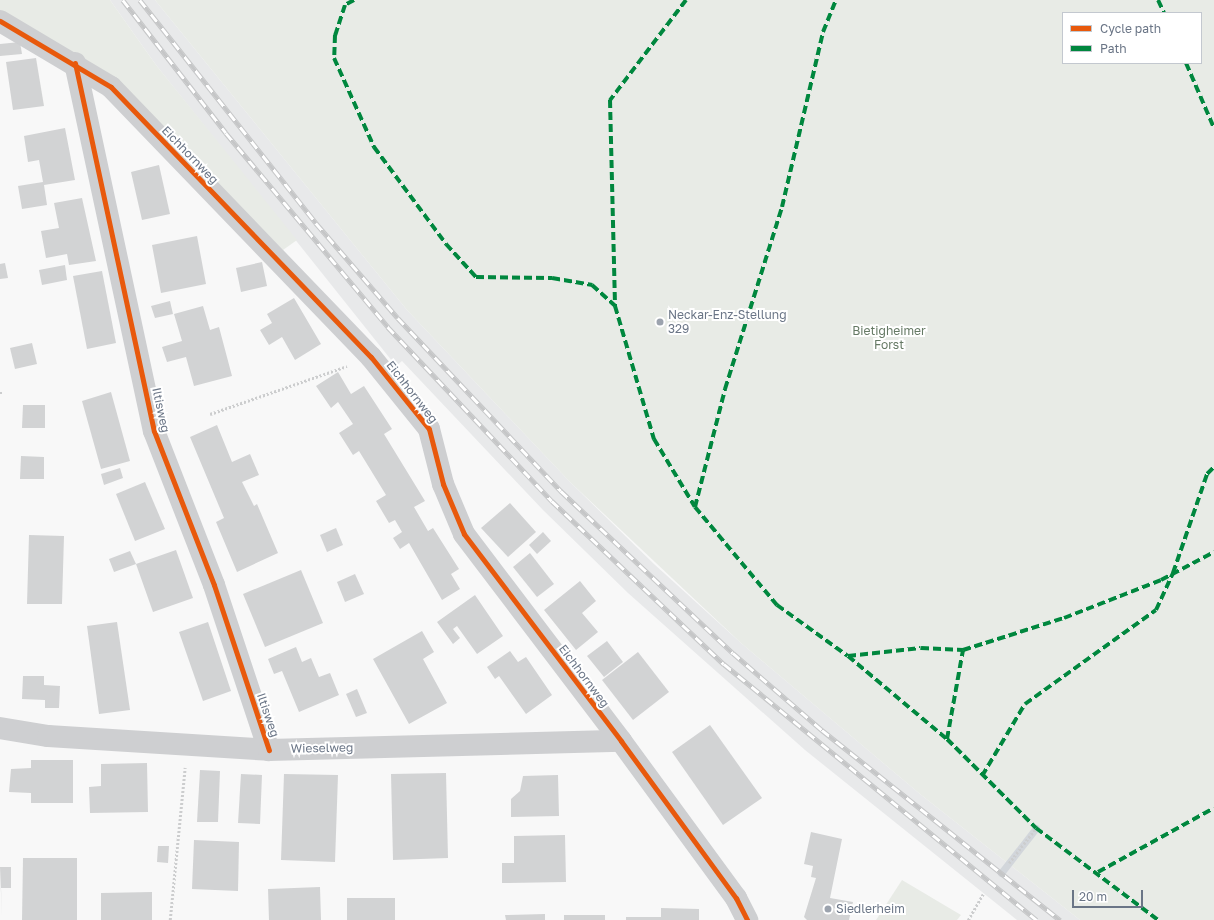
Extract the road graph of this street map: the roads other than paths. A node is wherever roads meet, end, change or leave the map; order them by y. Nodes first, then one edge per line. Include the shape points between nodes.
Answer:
1 (0, 21) edge
2 (75, 63) junction
3 (0, 728) edge
4 (621, 741) junction
5 (269, 750) junction
6 (747, 920) edge

1 - 2 street, Eichhornweg
2 - 4 street, Eichhornweg via 111,87 376,363 429,429 443,484 464,534
2 - 5 street, Iltisweg via 154,431 214,585
3 - 5 street, Wieselweg via 48,736
4 - 5 street, Wieselweg
4 - 6 street, Eichhornweg via 736,898

